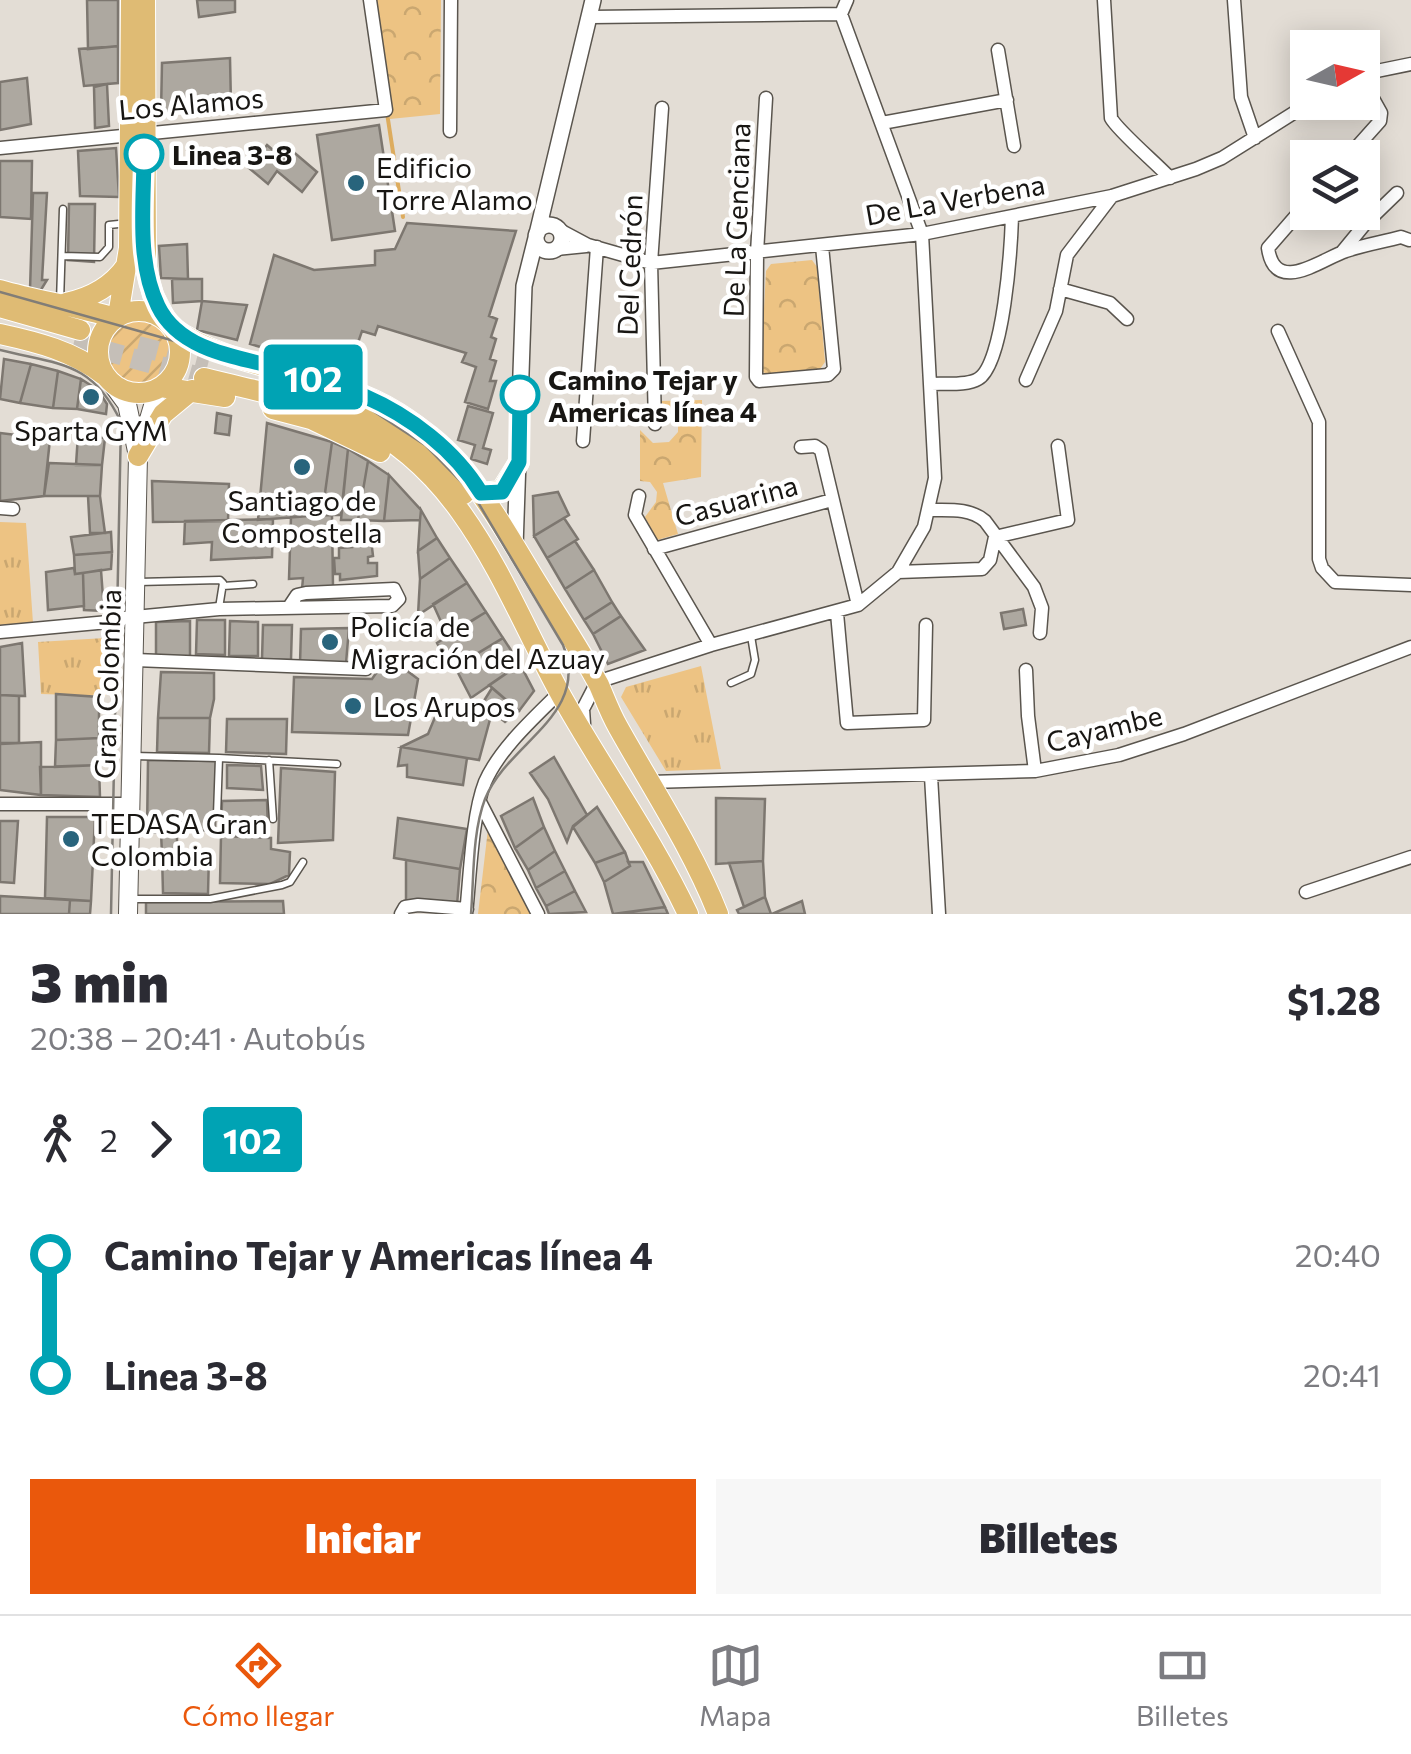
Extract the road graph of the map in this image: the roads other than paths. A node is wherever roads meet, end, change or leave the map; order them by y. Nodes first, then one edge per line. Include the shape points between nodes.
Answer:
1 (131, 0) edge
2 (145, 0) edge
3 (370, 0) edge
4 (450, 0) edge
5 (593, 0) edge
6 (847, 0) edge
7 (1104, 0) edge
8 (1234, 0) edge
9 (841, 14) junction
10 (591, 17) junction
11 (998, 50) dead end
12 (1411, 64) edge
13 (1380, 72) edge
14 (766, 98) dead end
15 (1007, 100) junction
16 (662, 108) dead end
17 (1290, 116) edge
18 (1380, 120) edge
19 (882, 123) junction
20 (450, 130) dead end
21 (137, 133) junction
22 (1255, 138) junction
23 (1363, 140) edge
24 (1014, 146) dead end
25 (0, 148) edge
26 (1170, 178) junction
27 (548, 190) junction
28 (1398, 194) dead end
29 (1112, 196) junction
30 (63, 210) dead end
31 (1012, 217) junction
32 (1290, 221) edge
33 (137, 223) junction
34 (556, 228) junction
35 (922, 234) junction
36 (537, 236) junction
37 (1409, 240) edge
38 (593, 246) junction
39 (822, 246) junction
40 (554, 250) junction
41 (1342, 252) junction
42 (757, 253) junction
43 (62, 256) junction
44 (651, 263) junction
45 (126, 266) junction
46 (524, 286) junction
47 (1060, 288) junction
48 (0, 290) edge
49 (53, 303) junction
50 (0, 308) edge
51 (116, 317) junction
52 (1127, 319) dead end
53 (0, 322) edge
54 (169, 324) junction
55 (1278, 331) dead end
56 (0, 334) edge
57 (201, 378) junction
58 (1026, 380) dead end
59 (110, 381) junction
60 (931, 384) junction
61 (160, 388) junction
62 (654, 424) dead end
63 (584, 441) dead end
64 (1058, 446) dead end
65 (801, 447) dead end
66 (138, 456) junction
67 (519, 462) junction
68 (481, 493) junction
69 (639, 496) dead end
70 (832, 500) junction
71 (930, 510) junction
72 (995, 537) junction
73 (515, 548) junction
74 (654, 549) junction
75 (898, 572) junction
76 (138, 582) junction
77 (252, 584) dead end
78 (1411, 585) edge
79 (222, 586) junction
80 (858, 604) junction
81 (288, 607) junction
82 (219, 609) junction
83 (837, 613) junction
84 (136, 617) junction
85 (926, 625) dead end
86 (0, 632) edge
87 (1040, 633) dead end
88 (750, 635) junction
89 (711, 645) junction
90 (1411, 647) edge
91 (135, 660) junction
92 (366, 669) dead end
93 (1026, 670) dead end
94 (731, 684) dead end
95 (594, 688) junction
96 (560, 692) junction
97 (585, 733) junction
98 (133, 756) junction
99 (219, 758) junction
100 (269, 760) junction
101 (337, 764) dead end
102 (1035, 771) junction
103 (931, 776) junction
104 (650, 782) junction
105 (480, 802) junction
106 (0, 804) edge
107 (132, 804) junction
108 (218, 815) dead end
109 (274, 819) dead end
110 (1411, 857) edge
111 (303, 862) dead end
112 (1306, 892) dead end
113 (129, 907) edge
114 (467, 912) edge
115 (401, 914) edge
116 (538, 914) edge
117 (688, 914) edge
118 (718, 914) edge
119 (939, 914) edge

1 - 21 main road
2 - 21 main road
3 - 21 street, Los Alamos via 386,110
4 - 20 street
5 - 10 street
6 - 9 street
7 - 26 street via 1111,118
8 - 22 street via 1242,96
9 - 10 street
9 - 19 street
10 - 27 street
11 - 15 street
12 - 13 street
14 - 42 street, De La Genciana
15 - 19 street
15 - 24 street
16 - 44 street, Del Cedrón
17 - 22 street, De La Verbena
18 - 23 street
19 - 35 street
21 - 25 street, Los Alamos
21 - 33 main road
22 - 26 street, De La Verbena
26 - 29 street, De La Verbena
27 - 34 street
27 - 36 street
28 - 41 street
29 - 31 street, De La Verbena
29 - 47 street via 1067,255
30 - 43 lane
31 - 35 street, De La Verbena
31 - 60 street via 1006,311 986,370 980,379
32 - 41 street via 1268,248 1286,272
33 - 43 lane via 108,225 109,248 100,257
33 - 45 main road
33 - 54 main road via 153,295
34 - 36 street via 542,227
34 - 38 street, De La Verbena
34 - 40 street via 562,240
35 - 39 street, De La Verbena
35 - 60 street
36 - 40 street via 541,248
36 - 46 street
37 - 41 street
38 - 40 street, De La Verbena
38 - 44 street, De La Verbena
38 - 63 street
39 - 42 street, De La Verbena
39 - 42 street, De La Genciana via 834,370 766,383 756,377
40 - 46 street
42 - 44 street, De La Verbena
43 - 49 lane
44 - 62 street, Del Cedrón
45 - 49 main road via 96,292
45 - 51 main road
46 - 67 street
47 - 52 street via 1110,303
47 - 58 street
48 - 49 main road
49 - 51 main road
50 - 53 main road via 77,336
51 - 54 main road via 143,310
51 - 59 main road via 98,346
54 - 61 main road via 180,346 179,364
54 - 68 main road via 218,352 335,384 387,406 440,445
55 - 78 street via 1319,422 1322,568 1335,582
56 - 59 main road via 58,349
57 - 61 main road
57 - 66 main road via 162,414
57 - 95 main road via 362,410 395,429 458,487
57 - 96 main road via 307,403 391,443 452,498
59 - 61 main road via 135,394
59 - 66 main road, Gran Colombia via 127,404
60 - 71 street
61 - 66 main road, Gran Colombia
64 - 72 street via 1068,520
65 - 70 street via 821,450
66 - 76 main road, Gran Colombia
67 - 68 main road via 502,492
67 - 73 street
68 - 73 main road
69 - 74 street via 635,515
70 - 74 street, Casuarina
70 - 80 street
71 - 72 street via 977,514
71 - 75 street
72 - 75 street via 982,568
72 - 87 street via 1034,587 1042,608
73 - 95 main road
74 - 89 street
75 - 80 street
76 - 79 lane via 220,580
76 - 84 main road, Gran Colombia
77 - 79 lane
79 - 82 lane
80 - 83 street
81 - 81 street via 392,606 399,600 394,589 306,592
81 - 82 street
82 - 84 street
83 - 85 street via 848,723 924,720
83 - 88 street
84 - 86 street
84 - 91 main road, Gran Colombia
88 - 89 street
88 - 94 lane via 751,674
89 - 95 street
90 - 102 street, Cayambe via 1184,734
91 - 92 street
91 - 98 main road, Gran Colombia
93 - 102 street
95 - 97 street via 582,708
95 - 104 main road
96 - 97 main road
96 - 105 street via 504,752
97 - 117 main road
98 - 99 lane
98 - 107 main road, Gran Colombia
99 - 100 lane
99 - 108 lane
100 - 101 lane
100 - 109 lane
102 - 103 street, Cayambe
103 - 104 street, Cayambe
103 - 119 street
104 - 118 main road
105 - 114 street
105 - 116 street
106 - 107 street
107 - 113 main road, Gran Colombia
110 - 112 street
111 - 113 lane via 282,885
114 - 115 street via 418,905

